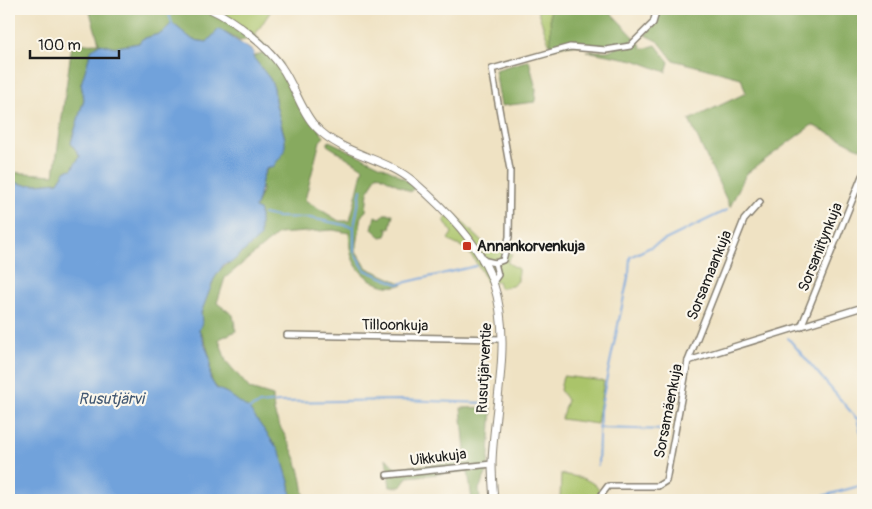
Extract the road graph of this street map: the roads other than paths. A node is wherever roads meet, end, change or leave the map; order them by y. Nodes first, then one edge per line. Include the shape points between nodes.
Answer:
1 (210, 9) edge
2 (657, 9) edge
3 (862, 176) dead end
4 (760, 202) dead end
5 (482, 260) junction
6 (495, 263) junction
7 (492, 282) junction
8 (863, 307) edge
9 (801, 327) junction
10 (287, 335) dead end
11 (502, 339) junction
12 (688, 361) junction
13 (492, 464) junction
14 (387, 475) dead end
15 (494, 500) edge
16 (602, 500) edge

1 - 5 main road, Rusutjärventie via 249,34 282,66 315,127 335,144 408,178 454,222
2 - 6 street via 653,23 630,46 606,50 570,46 492,69 510,170 507,252 504,260
3 - 9 street, Sorsaniitynkuja
4 - 12 street, Sorsamaankuja via 744,220
5 - 6 street
5 - 7 main road, Rusutjärventie
6 - 7 street via 498,275
7 - 11 main road, Rusutjärventie via 499,304
8 - 9 street, Sorsamäenkuja
9 - 12 street, Sorsamäenkuja
10 - 11 street, Tilloonkuja
11 - 13 main road, Rusutjärventie
12 - 16 street, Sorsamäenkuja via 666,481 658,486 608,486
13 - 14 street, Uikkukuja
13 - 15 main road, Rusutjärventie

